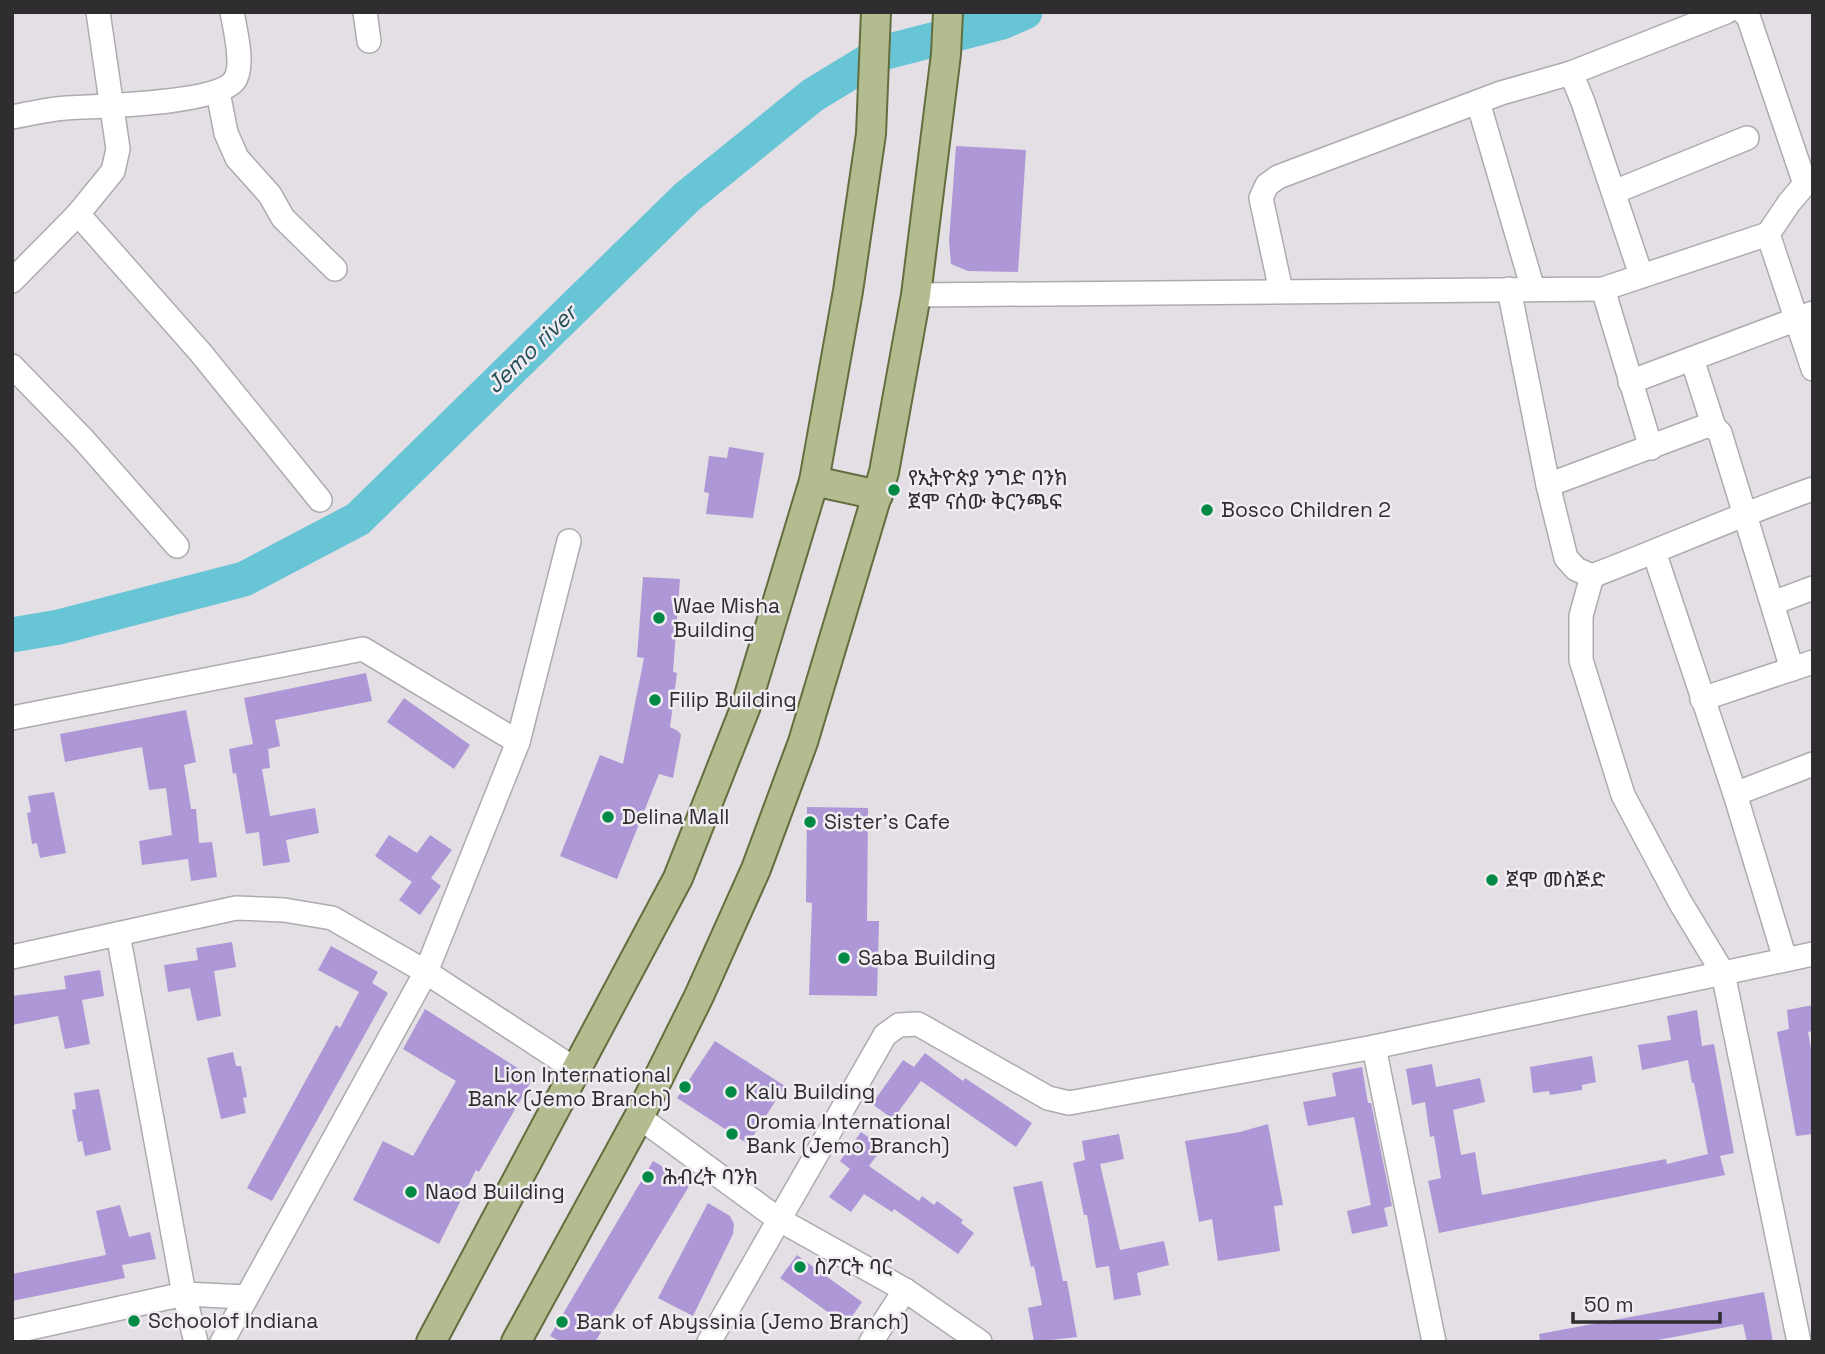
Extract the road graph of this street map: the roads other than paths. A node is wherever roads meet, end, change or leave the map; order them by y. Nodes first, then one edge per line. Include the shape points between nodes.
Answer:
1 (98, 12) edge
2 (232, 12) edge
3 (365, 12) edge
4 (948, 12) edge
5 (1726, 12) edge
6 (1744, 12) edge
7 (876, 22) edge
8 (369, 41) dead end
9 (1571, 73) junction
10 (218, 92) junction
11 (1478, 102) junction
12 (113, 107) junction
13 (12, 117) edge
14 (1747, 138) dead end
15 (1809, 182) edge
16 (1614, 192) junction
17 (78, 214) junction
18 (1768, 234) junction
19 (335, 269) dead end
20 (1641, 275) junction
21 (12, 281) edge
22 (1509, 289) junction
23 (1534, 289) junction
24 (1603, 289) junction
25 (1281, 291) junction
26 (916, 295) junction
27 (1805, 316) edge
28 (1692, 359) junction
29 (12, 366) edge
30 (1813, 369) edge
31 (1630, 382) junction
32 (1714, 427) junction
33 (1651, 448) junction
34 (814, 481) junction
35 (1548, 485) junction
36 (1813, 489) edge
37 (878, 495) junction
38 (320, 500) dead end
39 (1745, 513) junction
40 (569, 541) dead end
41 (177, 546) dead end
42 (1654, 552) junction
43 (1592, 576) junction
44 (1813, 588) edge
45 (1773, 603) junction
46 (1803, 666) edge
47 (1702, 699) junction
48 (12, 718) edge
49 (518, 742) junction
50 (1813, 764) edge
51 (1735, 794) junction
52 (118, 934) junction
53 (1813, 954) edge
54 (12, 957) edge
55 (1785, 959) junction
56 (426, 972) junction
57 (1723, 973) junction
58 (1374, 1047) junction
59 (576, 1070) junction
60 (639, 1117) junction
61 (778, 1219) junction
62 (905, 1290) junction
63 (184, 1294) junction
64 (246, 1297) junction
65 (12, 1332) edge
66 (196, 1342) edge
67 (222, 1342) edge
68 (431, 1342) edge
69 (516, 1342) edge
70 (709, 1342) edge
71 (870, 1342) edge
72 (979, 1342) edge
73 (1434, 1342) edge
74 (1799, 1342) edge

1 - 12 street
2 - 10 street via 240,63 235,81
3 - 8 street
4 - 26 main road
5 - 9 street
6 - 15 street
7 - 34 main road via 871,134
9 - 11 street
9 - 16 street
10 - 12 street
10 - 19 street via 226,133 237,158 270,195 283,218
11 - 23 street
11 - 25 street via 1267,185 1261,198
12 - 13 street via 64,108
12 - 17 street via 118,149 113,171
14 - 16 street
15 - 18 street
16 - 20 street
17 - 21 street
17 - 38 street via 200,352
18 - 20 street
18 - 27 street
20 - 24 street
22 - 23 street
22 - 25 street
22 - 35 street
23 - 24 street
24 - 31 street
25 - 26 street
26 - 37 main road
27 - 28 street
27 - 30 street
28 - 31 street
28 - 32 street
29 - 41 street
31 - 33 street
32 - 33 street
32 - 39 street via 1720,433
33 - 35 street
34 - 37 main road
34 - 59 main road via 746,706 678,878
35 - 43 street via 1566,558
36 - 39 street
37 - 60 main road via 803,742 756,869
39 - 42 street
39 - 45 street
40 - 49 street
42 - 43 street
42 - 47 street
43 - 57 street via 1581,616 1581,660 1623,795
44 - 45 street
45 - 46 street
46 - 47 street
47 - 51 street
48 - 49 street via 363,649
49 - 56 street
50 - 51 street
51 - 55 street
52 - 54 street
52 - 56 street via 236,908 284,910 332,918
52 - 63 street
53 - 55 street
55 - 57 street
56 - 59 street
56 - 64 street
57 - 58 street
57 - 74 street
58 - 61 street via 1069,1103 1048,1098 918,1024 899,1025 885,1035
58 - 73 street
59 - 68 main road
60 - 61 street
60 - 69 main road
61 - 62 street
61 - 70 street
62 - 71 street
62 - 72 street
63 - 64 street
63 - 65 street
63 - 66 street
64 - 67 street

